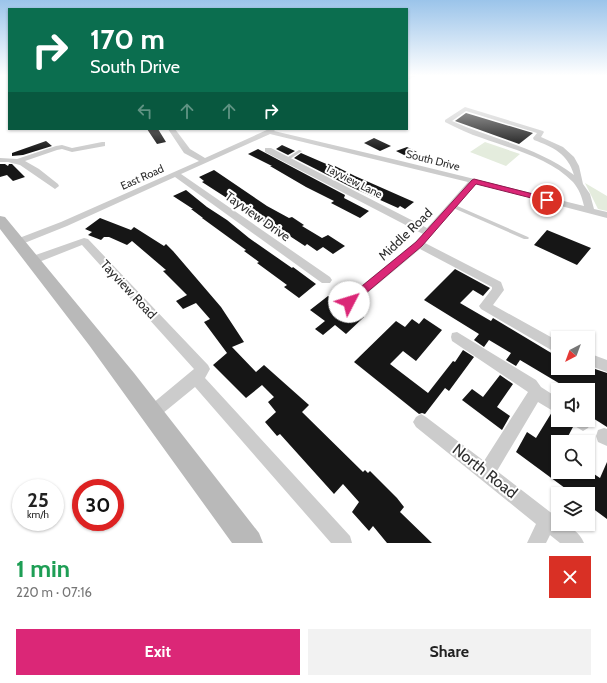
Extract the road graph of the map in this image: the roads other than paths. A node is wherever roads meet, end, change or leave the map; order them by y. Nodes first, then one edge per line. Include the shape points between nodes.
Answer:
1 (172, 130) edge
2 (271, 131) edge
3 (102, 144) dead end
4 (268, 150) dead end
5 (300, 151) dead end
6 (0, 160) edge
7 (20, 160) junction
8 (286, 160) junction
9 (205, 161) junction
10 (175, 174) junction
11 (474, 181) junction
12 (579, 184) junction
13 (54, 186) dead end
14 (453, 206) junction
15 (590, 211) junction
16 (607, 215) edge
17 (0, 220) edge
18 (429, 233) junction
19 (526, 238) dead end
20 (18, 242) junction
21 (419, 244) junction
22 (34, 260) junction
23 (326, 280) dead end
24 (349, 302) dead end
25 (457, 337) dead end
26 (551, 344) edge
27 (595, 362) edge
28 (607, 366) edge
29 (196, 378) junction
30 (536, 392) junction
31 (551, 402) edge
32 (152, 414) junction
33 (421, 422) dead end
34 (487, 474) junction
35 (548, 521) junction
36 (249, 543) edge
37 (343, 543) edge
38 (536, 543) edge
39 (575, 543) edge

1 - 9 street via 187,151
2 - 9 street, East Road
2 - 11 street, South Drive
3 - 7 street via 73,150 56,148
4 - 8 street, Tayview Lane
5 - 8 lane
6 - 7 street
7 - 13 street
8 - 18 street, Tayview Lane
9 - 10 street, East Road
10 - 20 street, East Road
10 - 23 street, Tayview Drive
11 - 14 street, Middle Road
11 - 15 street, South Drive
12 - 12 street via 558,166 447,122 465,109 541,132 537,138 552,143 572,159 578,172
12 - 15 street via 590,202
14 - 18 street, Middle Road
14 - 19 lane
15 - 16 street, South Drive
17 - 20 street
18 - 21 street, Middle Road
20 - 22 street
21 - 24 street, Middle Road
21 - 26 street via 497,285 498,290 485,306
22 - 29 street, Tayview Road via 84,241 203,369
22 - 32 street
25 - 30 street via 531,385
27 - 28 street
29 - 32 street
29 - 37 street
30 - 31 street
30 - 34 street
32 - 36 street
33 - 34 street, North Road
34 - 35 street, North Road
35 - 38 street
35 - 39 street, North Road

